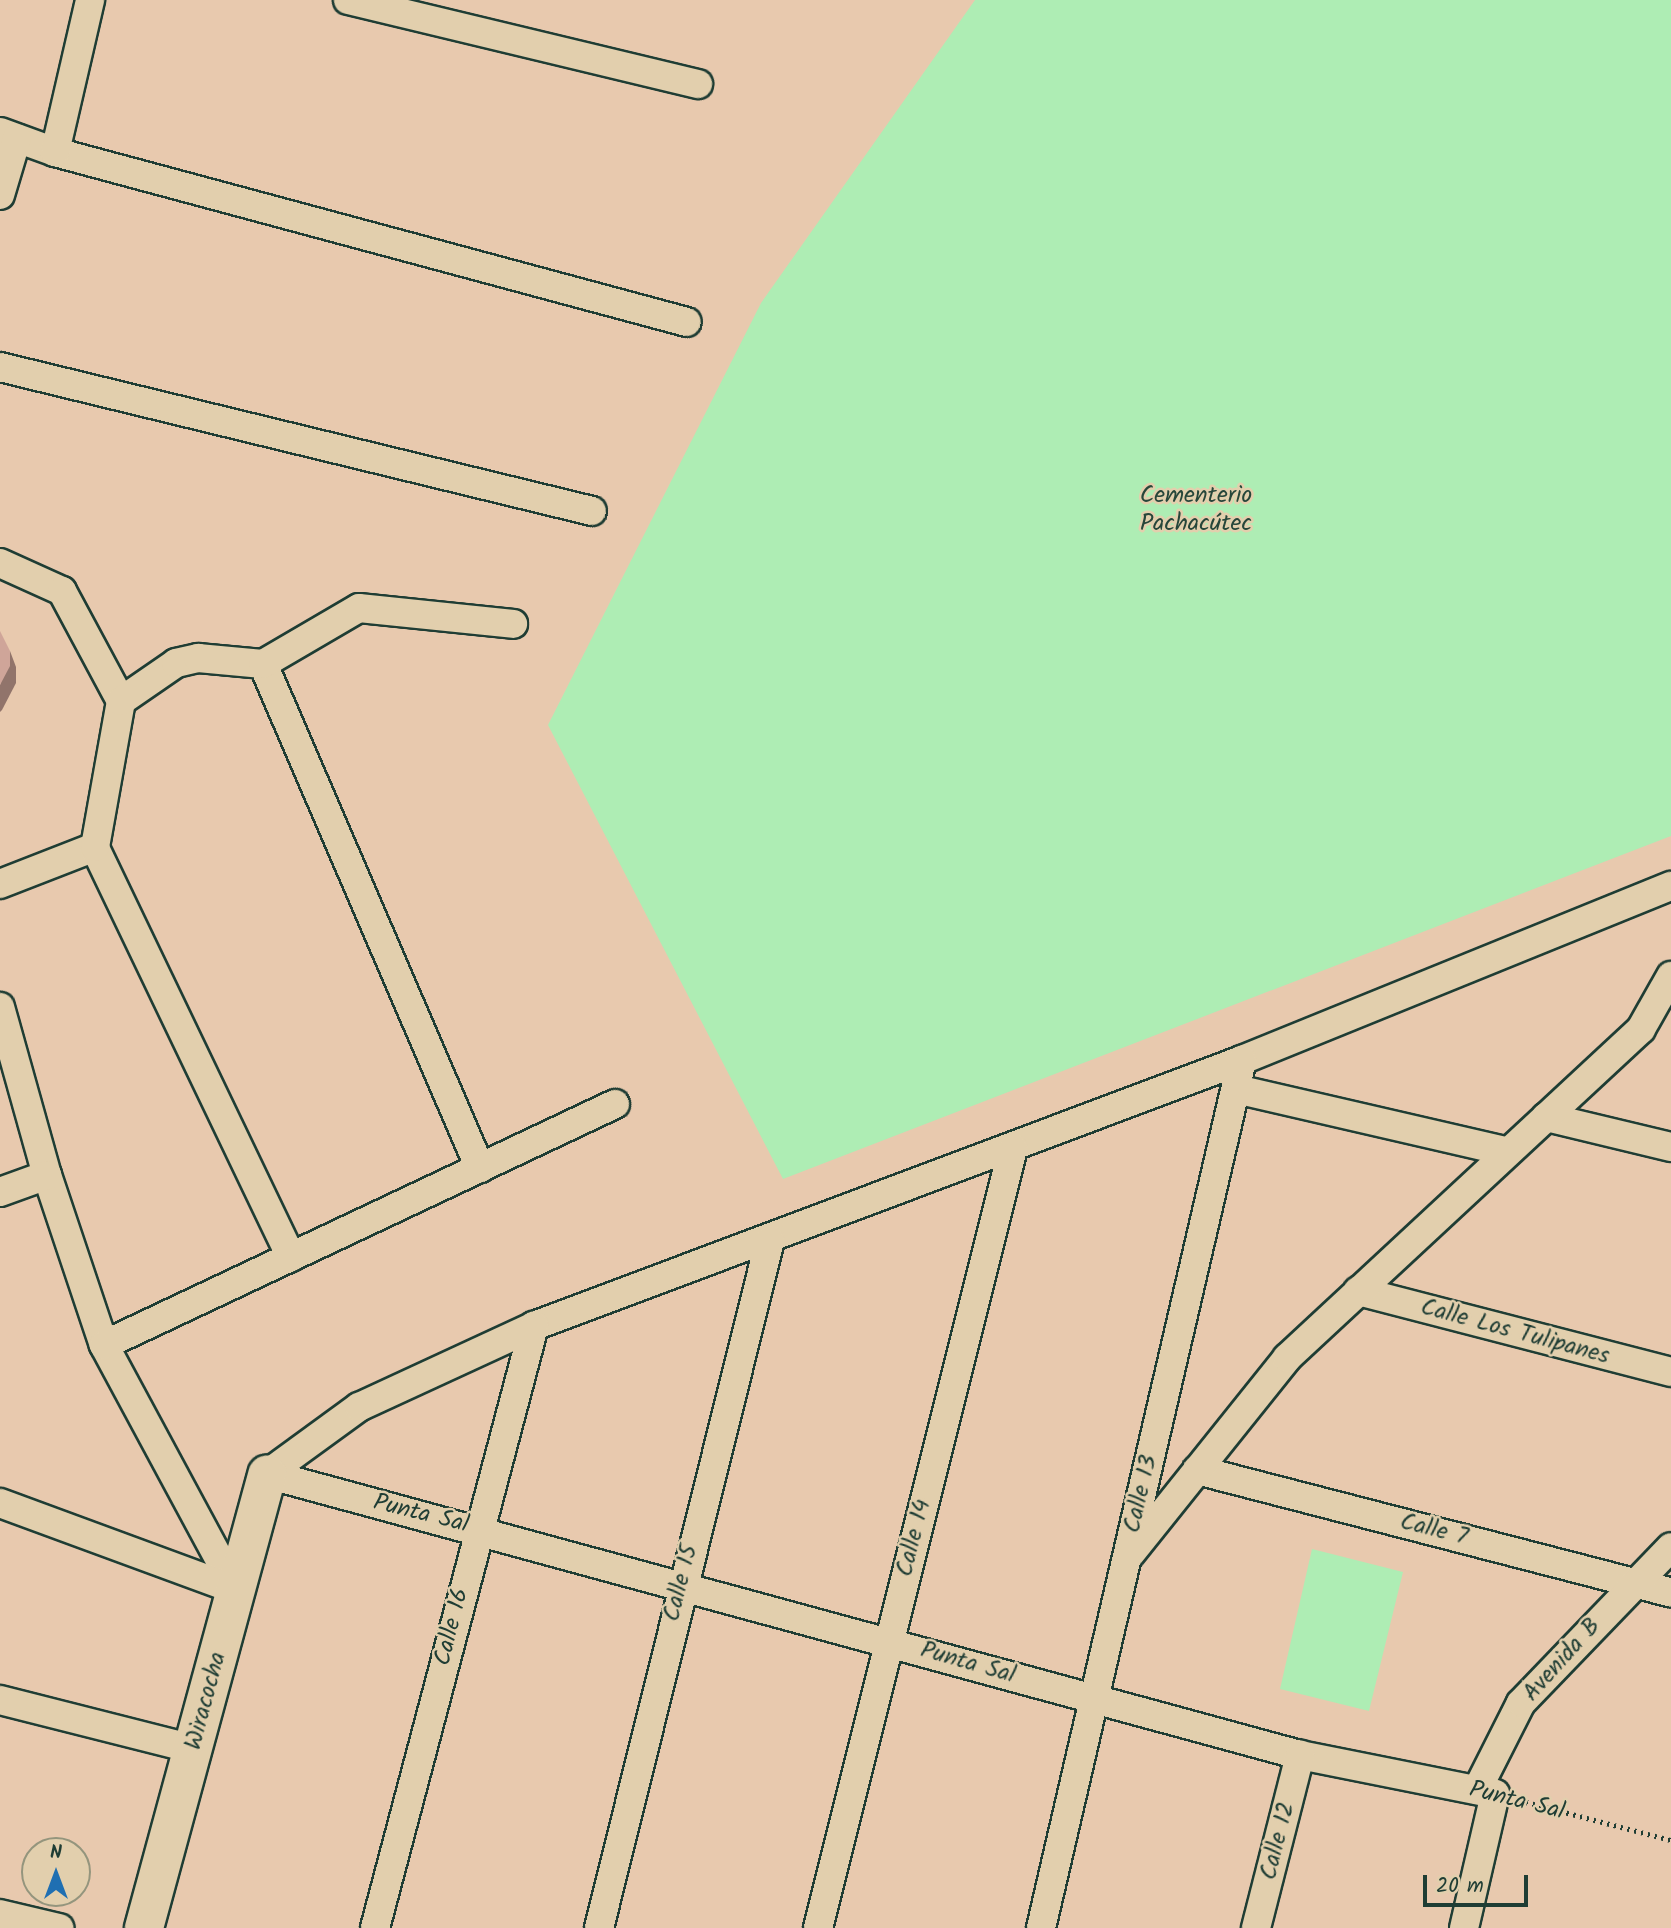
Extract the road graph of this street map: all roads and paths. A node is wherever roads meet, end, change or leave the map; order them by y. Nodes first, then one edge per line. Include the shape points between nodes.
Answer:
1 (90, 0) edge
2 (348, 0) edge
3 (698, 84) dead end
4 (8, 135) edge
5 (55, 152) junction
6 (0, 195) edge
7 (687, 322) dead end
8 (0, 367) edge
9 (592, 511) dead end
10 (0, 562) edge
11 (513, 624) dead end
12 (263, 664) junction
13 (121, 701) junction
14 (95, 847) junction
15 (0, 884) edge
16 (1671, 886) edge
17 (1671, 976) edge
18 (0, 1006) edge
19 (1242, 1060) junction
20 (1236, 1089) junction
21 (615, 1104) dead end
22 (1546, 1117) junction
23 (1671, 1147) edge
24 (1013, 1148) junction
25 (1508, 1152) junction
26 (480, 1168) junction
27 (47, 1175) junction
28 (0, 1192) edge
29 (770, 1240) junction
30 (291, 1257) junction
31 (1358, 1291) junction
32 (534, 1326) junction
33 (104, 1345) junction
34 (1671, 1372) edge
35 (1197, 1470) junction
36 (267, 1474) junction
37 (0, 1503) edge
38 (478, 1528) junction
39 (1671, 1547) edge
40 (1125, 1561) junction
41 (1634, 1581) junction
42 (681, 1584) junction
43 (236, 1590) junction
44 (1671, 1592) edge
45 (888, 1641) junction
46 (1093, 1698) junction
47 (0, 1700) edge
48 (193, 1749) junction
49 (1300, 1755) junction
50 (1486, 1792) junction
51 (1671, 1840) edge
52 (0, 1914) edge
53 (59, 1928) edge
54 (144, 1928) edge
55 (375, 1928) edge
56 (599, 1928) edge
57 (818, 1928) edge
58 (1041, 1928) edge
59 (1256, 1928) edge
60 (1464, 1928) edge

1 - 5 street
2 - 3 street
4 - 5 street
4 - 6 street
5 - 7 street
8 - 9 street
10 - 13 street via 62,591
11 - 12 street via 359,608
12 - 13 street via 198,658 176,663
12 - 26 street
13 - 14 street
14 - 15 street
14 - 30 street
16 - 19 street
17 - 22 street via 1641,1029
18 - 27 street
19 - 20 street, Calle 13
19 - 24 street
20 - 25 street
20 - 40 street, Calle 13
21 - 26 street
22 - 23 street
22 - 25 street
24 - 29 street
24 - 45 street, Calle 14
25 - 31 street
26 - 30 street
27 - 28 street
27 - 33 street
29 - 32 street
29 - 42 street, Calle 15
30 - 33 street
31 - 34 street, Calle Los Tulipanes
31 - 35 street via 1287,1358
32 - 36 street via 359,1407
32 - 38 street, Calle 16
33 - 43 street
35 - 40 street
35 - 41 street, Calle 7
36 - 38 street, Punta Sal
36 - 43 street, Wiracocha
37 - 43 street
38 - 42 street, Punta Sal
38 - 55 street, Calle 16
39 - 41 street, Avenida B
40 - 46 street, Calle 13
41 - 44 street, Calle 7
41 - 50 street, Avenida B via 1521,1703
42 - 45 street, Punta Sal
42 - 56 street, Calle 15
43 - 48 street, Wiracocha
45 - 46 street, Punta Sal
45 - 57 street, Calle 14
46 - 49 street, Punta Sal
46 - 58 street, Calle 13
47 - 48 street
48 - 54 street, Wiracocha
49 - 50 street, Punta Sal
49 - 59 street, Calle 12
50 - 51 path, Punta Sal
50 - 60 street, Avenida B
52 - 53 street

